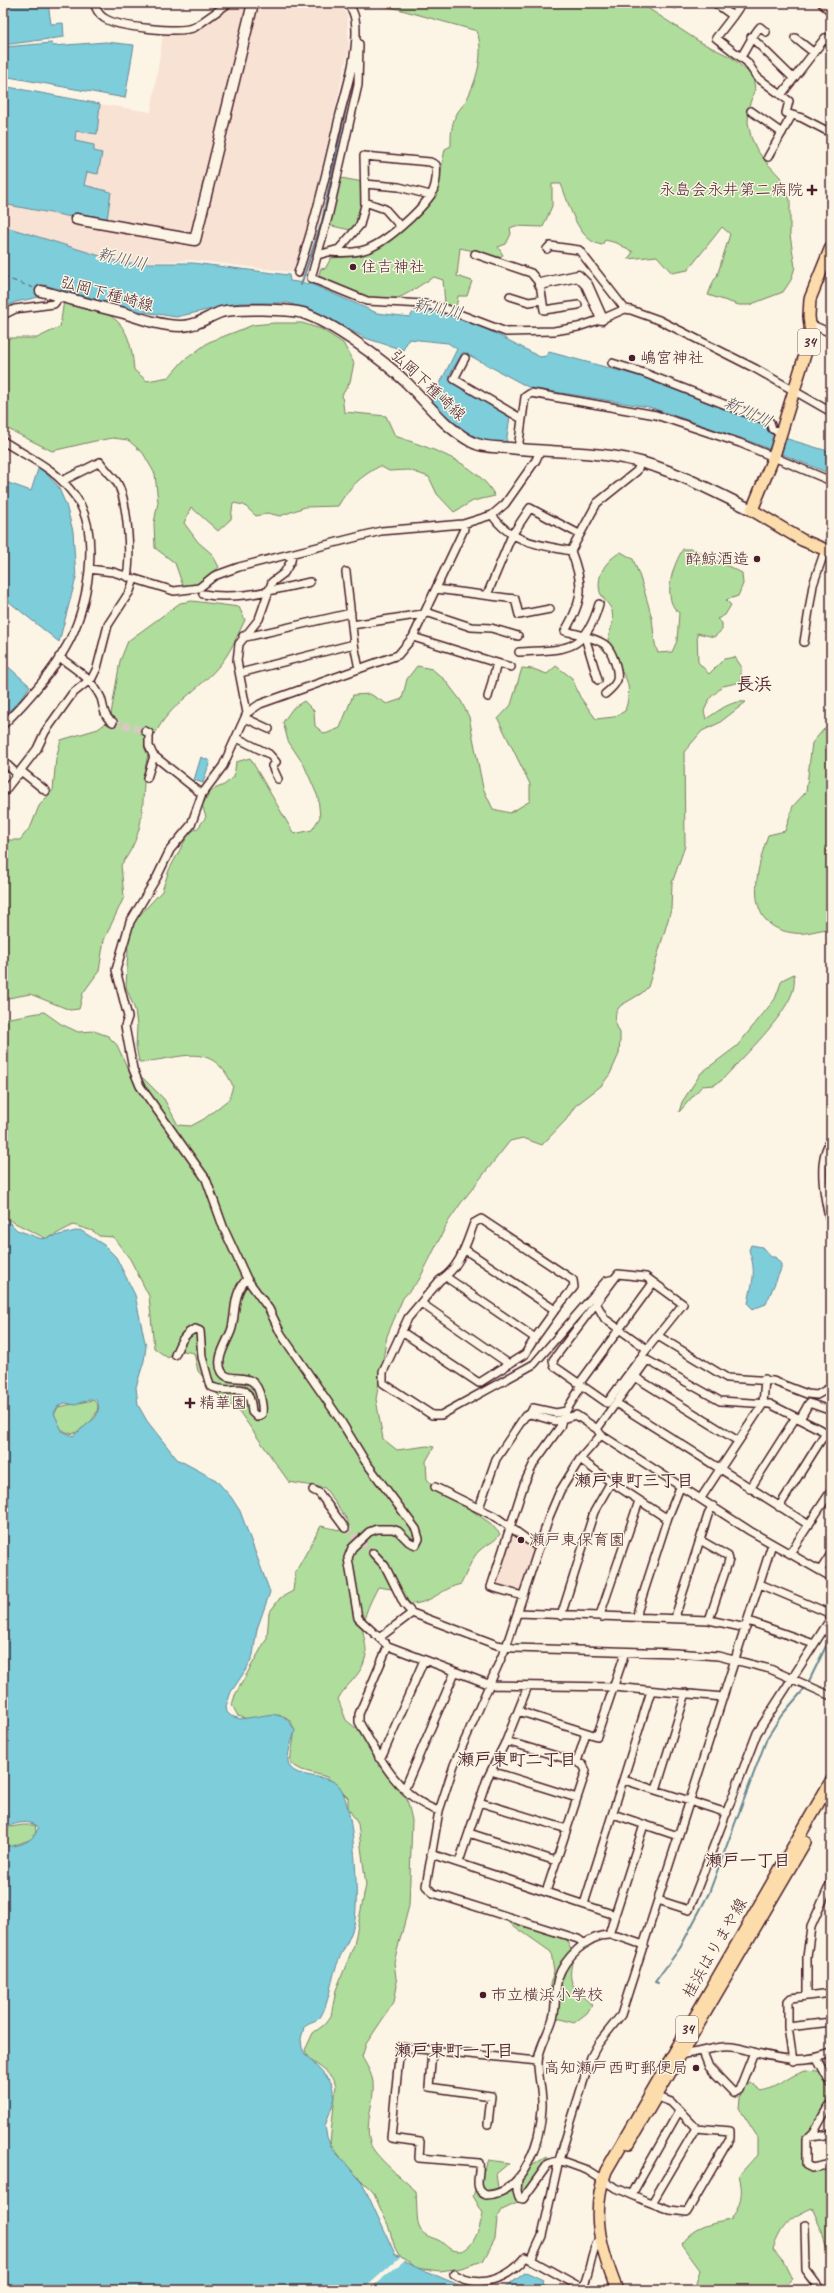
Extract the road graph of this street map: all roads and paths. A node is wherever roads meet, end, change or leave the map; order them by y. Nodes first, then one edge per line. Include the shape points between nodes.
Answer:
1 (94, 3) edge
2 (229, 3) edge
3 (253, 3) edge
4 (344, 3) edge
5 (715, 3) edge
6 (742, 3) edge
7 (824, 3) edge
8 (831, 9) edge
9 (733, 16) junction
10 (766, 32) dead end
11 (751, 37) junction
12 (796, 38) dead end
13 (356, 40) junction
14 (831, 42) edge
15 (813, 52) junction
16 (741, 57) junction
17 (793, 78) junction
18 (781, 95) junction
19 (751, 111) dead end
20 (792, 115) junction
21 (782, 133) junction
22 (831, 133) edge
23 (768, 157) dead end
24 (365, 184) junction
25 (430, 195) junction
26 (365, 202) junction
27 (76, 219) dead end
28 (400, 226) junction
29 (831, 248) edge
30 (547, 249) dead end
31 (330, 252) junction
32 (475, 254) dead end
33 (318, 255) junction
34 (828, 269) edge
35 (298, 273) dead end
36 (540, 284) junction
37 (41, 291) dead end
38 (60, 296) junction
39 (510, 296) dead end
40 (542, 300) junction
41 (578, 305) dead end
42 (625, 309) junction
43 (3, 315) edge
44 (602, 319) junction
45 (810, 324) junction
46 (831, 333) edge
47 (466, 358) dead end
48 (612, 363) dead end
49 (792, 390) junction
50 (831, 412) edge
51 (522, 419) junction
52 (780, 434) junction
53 (3, 442) edge
54 (518, 449) junction
55 (540, 451) junction
56 (774, 455) junction
57 (641, 461) junction
58 (831, 481) edge
59 (62, 482) junction
60 (752, 510) junction
61 (492, 515) junction
62 (463, 524) junction
63 (579, 534) junction
64 (512, 535) junction
65 (571, 551) junction
66 (828, 551) edge
67 (292, 554) junction
68 (89, 569) junction
69 (346, 572) dead end
70 (131, 578) junction
71 (310, 582) dead end
72 (436, 589) junction
73 (268, 591) junction
74 (203, 594) dead end
75 (487, 596) junction
76 (599, 604) dead end
77 (550, 609) dead end
78 (350, 613) junction
79 (424, 614) junction
80 (352, 625) junction
81 (243, 636) junction
82 (518, 636) dead end
83 (413, 637) junction
84 (585, 637) junction
85 (804, 642) dead end
86 (354, 644) junction
87 (519, 652) dead end
88 (59, 657) junction
89 (497, 663) junction
90 (511, 667) dead end
91 (359, 669) junction
92 (240, 673) junction
93 (89, 679) junction
94 (598, 680) dead end
95 (605, 694) dead end
96 (488, 697) dead end
97 (246, 716) junction
98 (112, 722) tunnel mouth
99 (3, 725) edge
100 (269, 729) dead end
101 (145, 731) dead end
102 (237, 738) junction
103 (154, 756) junction
104 (3, 762) edge
105 (19, 773) junction
106 (147, 778) dead end
107 (278, 778) dead end
108 (46, 791) dead end
109 (3, 793) edge
110 (202, 794) junction
111 (831, 1141) edge
112 (828, 1186) edge
113 (829, 1199) edge
114 (831, 1224) edge
115 (464, 1250) junction
116 (446, 1277) junction
117 (247, 1279) junction
118 (614, 1279) junction
119 (653, 1284) junction
120 (421, 1303) junction
121 (596, 1303) junction
122 (555, 1310) junction
123 (618, 1329) junction
124 (402, 1332) junction
125 (658, 1336) junction
126 (535, 1338) junction
127 (647, 1349) junction
128 (175, 1355) dead end
129 (509, 1364) junction
130 (635, 1377) junction
131 (765, 1379) junction
132 (579, 1384) junction
133 (831, 1387) edge
134 (616, 1403) junction
135 (831, 1403) edge
136 (763, 1404) junction
137 (530, 1414) junction
138 (798, 1418) junction
139 (562, 1420) junction
140 (599, 1432) junction
141 (829, 1434) edge
142 (738, 1441) junction
143 (580, 1459) junction
144 (720, 1470) junction
145 (610, 1482) junction
146 (681, 1485) junction
147 (435, 1487) dead end
148 (750, 1489) junction
149 (313, 1490) dead end
150 (831, 1491) edge
151 (701, 1498) junction
152 (639, 1501) junction
153 (713, 1506) junction
154 (779, 1507) junction
155 (479, 1508) junction
156 (668, 1517) junction
157 (809, 1525) junction
158 (510, 1526) junction
159 (345, 1528) tunnel mouth
160 (700, 1540) junction
161 (772, 1544) junction
162 (539, 1548) junction
163 (373, 1553) tunnel mouth
164 (790, 1553) junction
165 (831, 1554) edge
166 (820, 1571) junction
167 (831, 1577) edge
168 (760, 1584) junction
169 (523, 1596) junction
170 (412, 1612) junction
171 (518, 1613) junction
172 (831, 1614) edge
173 (561, 1616) junction
174 (602, 1617) junction
175 (637, 1618) junction
176 (831, 1618) edge
177 (678, 1619) junction
178 (709, 1620) junction
179 (747, 1625) junction
180 (379, 1638) junction
181 (814, 1644) junction
182 (388, 1646) junction
183 (506, 1647) junction
184 (624, 1652) junction
185 (736, 1659) junction
186 (424, 1660) junction
187 (455, 1672) junction
188 (792, 1678) junction
189 (491, 1685) junction
190 (528, 1686) junction
191 (613, 1687) junction
192 (651, 1691) junction
193 (686, 1693) junction
194 (831, 1696) edge
195 (724, 1697) junction
196 (518, 1711) junction
197 (586, 1733) junction
198 (506, 1741) junction
199 (379, 1758) junction
200 (577, 1762) junction
201 (491, 1770) junction
202 (624, 1780) junction
203 (831, 1781) edge
204 (405, 1788) junction
205 (656, 1790) junction
206 (831, 1796) edge
207 (577, 1798) junction
208 (690, 1801) junction
209 (479, 1802) junction
210 (439, 1811) junction
211 (727, 1813) junction
212 (613, 1814) junction
213 (644, 1825) junction
214 (567, 1829) junction
215 (469, 1833) junction
216 (678, 1836) junction
217 (431, 1854) junction
218 (556, 1861) junction
219 (459, 1862) junction
220 (831, 1882) edge
221 (546, 1892) junction
222 (658, 1900) junction
223 (584, 1904) junction
224 (615, 1915) junction
225 (609, 1935) junction
226 (584, 1944) junction
227 (644, 1945) junction
228 (831, 1993) edge
229 (807, 1996) junction
230 (831, 2022) edge
231 (788, 2027) junction
232 (432, 2051) junction
233 (702, 2052) junction
234 (754, 2052) junction
235 (831, 2053) edge
236 (676, 2054) junction
237 (818, 2058) junction
238 (538, 2061) junction
239 (793, 2061) junction
240 (831, 2084) edge
241 (653, 2095) junction
242 (831, 2105) edge
243 (679, 2111) junction
244 (488, 2124) dead end
245 (696, 2128) junction
246 (831, 2134) edge
247 (810, 2137) junction
248 (559, 2160) junction
249 (831, 2164) edge
250 (518, 2178) junction
251 (605, 2182) junction
252 (632, 2194) junction
253 (652, 2203) junction
254 (805, 2225) dead end
255 (599, 2239) junction
256 (531, 2260) junction
257 (454, 2274) dead end
258 (581, 2289) edge
259 (617, 2290) edge
260 (624, 2290) edge
261 (821, 2290) edge

1 - 2 street via 99,14 108,21 175,31 195,27
3 - 27 main road via 195,240
4 - 13 street via 354,13
5 - 9 street
6 - 9 street
7 - 8 main road
9 - 16 street via 716,38
10 - 11 street via 760,27
11 - 16 street
11 - 17 street
12 - 15 street
13 - 33 street via 359,44 358,85
13 - 35 street via 351,72
14 - 15 street via 824,38
15 - 17 street
16 - 18 street via 757,78
17 - 18 street
18 - 20 street via 789,101 786,114
19 - 21 street
20 - 21 street
20 - 22 street
21 - 23 street
24 - 25 street via 399,187
24 - 25 street via 364,156 430,162 436,165 437,176
24 - 26 street
25 - 28 street
26 - 28 street via 385,209
26 - 31 street via 360,225 339,250
28 - 31 street via 365,250
29 - 34 main road, 34
30 - 42 street via 550,246 579,250
31 - 33 street
32 - 36 street via 531,273
33 - 44 street via 311,278 367,301 424,304 446,309 506,332 554,331
34 - 45 main road, 34 via 810,299
36 - 40 street
36 - 44 main road via 578,276 587,284
37 - 38 main road, 弘岡下種崎線
38 - 43 street via 54,304 15,309
38 - 54 main road, 弘岡下種崎線 via 165,325 195,325 221,312 232,311 289,310 303,313 353,341 390,369 451,430 474,443
39 - 40 street via 529,302
40 - 41 street via 544,310
42 - 44 street
42 - 49 street via 659,320
45 - 46 street
45 - 49 main road, 34 via 811,335
47 - 51 street via 454,379
48 - 52 street via 770,422 772,428
49 - 50 street
49 - 52 main road, 34
51 - 54 street
51 - 56 street via 524,397 531,393 656,415
52 - 56 main road, 34
53 - 59 street via 38,460
54 - 55 main road, 弘岡下種崎線
55 - 57 main road, 弘岡下種崎線 via 610,455
55 - 61 street via 505,504
56 - 58 street
56 - 60 main road, 34
57 - 60 main road, 弘岡下種崎線 via 674,472
57 - 63 street via 637,471 597,503
59 - 68 street via 74,495 87,523
59 - 70 street via 100,462 115,481 120,490 128,527
60 - 66 main road via 802,540
61 - 62 street
61 - 64 street via 505,531
62 - 67 street via 380,531
62 - 72 street via 464,529
63 - 64 street via 530,508
63 - 65 street
64 - 65 street via 531,543
64 - 75 street
65 - 84 street via 581,586 581,596 566,631
66 - 85 street via 813,585
67 - 70 street via 214,576 199,588 184,591 174,591
67 - 73 street via 284,573 272,582
68 - 70 street via 102,569
68 - 88 street via 80,615 66,648
69 - 78 street
70 - 93 street via 130,591 108,625 97,668
71 - 73 street
72 - 75 street
72 - 79 street
73 - 74 street via 219,596
73 - 81 street via 259,619
75 - 77 street via 515,599 519,615
76 - 84 street
78 - 80 street
78 - 81 street
79 - 80 street
79 - 82 street via 429,613 471,627 490,628
79 - 83 street
80 - 86 street
81 - 92 street via 239,644 237,661
83 - 89 street
83 - 91 street via 398,655
84 - 87 street via 566,648
84 - 94 street
84 - 95 street via 604,644 617,670 617,680
86 - 91 street
86 - 92 street
88 - 93 street
88 - 99 street via 22,706
89 - 90 street
89 - 96 street
91 - 97 street via 260,704
92 - 97 street
93 - 98 street via 100,698 106,718
93 - 105 street via 72,694 59,711
97 - 100 street
97 - 102 street
101 - 103 street via 149,732 149,746
102 - 107 street via 269,754 276,762 272,766
102 - 110 street via 223,766
103 - 106 street
103 - 110 street
104 - 105 street
105 - 108 street
105 - 109 street
110 - 117 street via 191,825 170,850 130,922 116,970 128,1017 125,1026 133,1069 140,1086 206,1178 224,1229
111 - 112 street via 824,1154
112 - 113 street
113 - 114 street
115 - 116 street
115 - 122 street
115 - 122 street via 474,1223 481,1219 573,1280 574,1287
116 - 120 street via 440,1280
116 - 126 street
117 - 128 street via 236,1297 232,1327 224,1342 221,1365 226,1375 246,1379 255,1385 260,1393 262,1414 258,1417 252,1412 251,1397 247,1391 222,1391 210,1386 202,1357 200,1331 195,1329 188,1333
117 - 180 street via 269,1309 281,1334 339,1418 365,1461 416,1529 420,1539 419,1543 413,1544 392,1529 377,1530 370,1532 352,1548 348,1558 358,1618
118 - 119 street via 618,1274 646,1277
118 - 121 street
118 - 124 street via 606,1281 534,1364 441,1415 432,1415 383,1383 383,1372
119 - 123 street
119 - 125 street via 683,1304
120 - 124 street via 408,1318
120 - 129 street
121 - 123 street via 605,1319
121 - 132 street via 553,1360 554,1366
122 - 126 street
123 - 127 street
123 - 132 street
124 - 129 street via 479,1383
125 - 127 street
125 - 131 street via 727,1378
126 - 129 street via 524,1354
127 - 132 street via 607,1403
130 - 134 street
130 - 136 street via 647,1360 720,1401
130 - 142 street
131 - 133 street via 808,1394 817,1394
131 - 136 street
132 - 137 street via 579,1390 566,1411 556,1413 533,1408
134 - 140 street
134 - 144 street
135 - 138 street via 826,1409 809,1403
136 - 138 street via 777,1407
136 - 142 street
137 - 139 street
137 - 155 street via 517,1426 496,1459
138 - 141 street
138 - 148 street
139 - 140 street via 576,1416
139 - 158 street via 560,1427 534,1463
140 - 143 street
140 - 146 street
141 - 154 street
142 - 144 street
143 - 145 street
143 - 162 street via 560,1491
144 - 148 street
144 - 151 street
145 - 152 street
145 - 173 street via 594,1512
146 - 151 street
146 - 156 street
147 - 155 street
148 - 154 street
149 - 159 street via 319,1493
150 - 157 street
151 - 153 street
152 - 156 street
152 - 174 street
153 - 160 street
153 - 161 street
154 - 157 street
155 - 158 street
156 - 175 street
157 - 164 street
158 - 162 street
158 - 169 street via 490,1587
160 - 177 street via 676,1614
160 - 178 street via 728,1556 729,1560
161 - 164 street
161 - 168 street
162 - 169 street
163 - 170 street via 385,1566 404,1604
164 - 166 street
165 - 166 street
166 - 167 street
168 - 172 street
168 - 179 street
169 - 171 street
170 - 180 street
170 - 183 street
171 - 173 street
171 - 183 street
173 - 174 street
174 - 175 street
175 - 177 street
176 - 181 street
177 - 178 street
178 - 179 street
179 - 181 street
179 - 185 street
180 - 182 street
181 - 188 street
182 - 186 street
182 - 199 street via 359,1714 359,1722
183 - 184 street
183 - 189 street
184 - 185 street via 675,1652
184 - 191 street
185 - 188 street
185 - 195 street
186 - 187 street
186 - 199 street
187 - 189 street
187 - 204 street
188 - 194 street
188 - 211 street via 757,1733
189 - 190 street
189 - 210 street via 454,1765
190 - 191 street
190 - 196 street
191 - 192 street
191 - 197 street via 597,1736
192 - 193 street
192 - 202 street
193 - 195 street
193 - 205 street
195 - 208 street
196 - 197 street
196 - 198 street
197 - 200 street
198 - 200 street
198 - 201 street
199 - 204 street
200 - 207 street via 583,1765 586,1771
201 - 207 street
201 - 209 street
202 - 205 street
202 - 212 street
203 - 236 main road, 桂浜はりまや線 / 34
204 - 210 street via 424,1806
205 - 208 street
206 - 236 main road, 桂浜はりまや線 / 34
207 - 214 street
208 - 211 street
208 - 216 street
209 - 214 street
209 - 215 street
210 - 217 street
211 - 222 street via 690,1910
212 - 213 street
212 - 223 street
213 - 216 street
213 - 224 street
214 - 218 street
215 - 218 street
215 - 219 street
216 - 222 street
217 - 219 street
217 - 226 street via 426,1886 433,1893 578,1939
218 - 221 street
219 - 221 street
220 - 229 street via 811,1927 807,1957
221 - 223 street
222 - 227 street
223 - 224 street
224 - 225 street
225 - 226 street via 594,1938
225 - 227 street
226 - 238 street via 566,1961 559,1976 554,2015
227 - 248 street via 621,2015 591,2056
228 - 229 street
229 - 231 street via 791,1998 788,2001
230 - 231 street
231 - 239 street
232 - 238 street
232 - 244 street via 429,2087 491,2096
232 - 250 street via 400,2047 391,2138 420,2142 419,2158 479,2162 477,2181 479,2189 486,2195 500,2192
233 - 234 street via 723,2047
233 - 234 street via 709,2068 734,2093 740,2090
233 - 236 street
234 - 239 street
235 - 237 street
236 - 241 main road, 桂浜はりまや線 / 34
237 - 239 street
237 - 240 street
238 - 250 street via 542,2091 541,2121 533,2150
241 - 243 street via 671,2102
241 - 251 main road, 桂浜はりまや線 / 34 via 617,2150
242 - 247 street
243 - 245 street
243 - 252 street
245 - 253 street
245 - 253 street via 730,2131 730,2138 687,2212 670,2210
246 - 247 street
247 - 249 street via 806,2140 806,2165 812,2168
248 - 250 street via 548,2164 523,2199 519,2198 517,2191
248 - 251 street via 587,2170
248 - 256 street via 542,2236
251 - 252 street
251 - 255 main road, 桂浜はりまや線 / 34 via 597,2201
251 - 260 main road, 桂浜はりまや線 / 34 via 606,2235 610,2256
252 - 253 street
254 - 261 street via 806,2270
255 - 258 street via 594,2246
255 - 259 main road, 桂浜はりまや線 / 34
256 - 257 street via 526,2257 519,2266 500,2278 483,2282 462,2279
256 - 258 street

